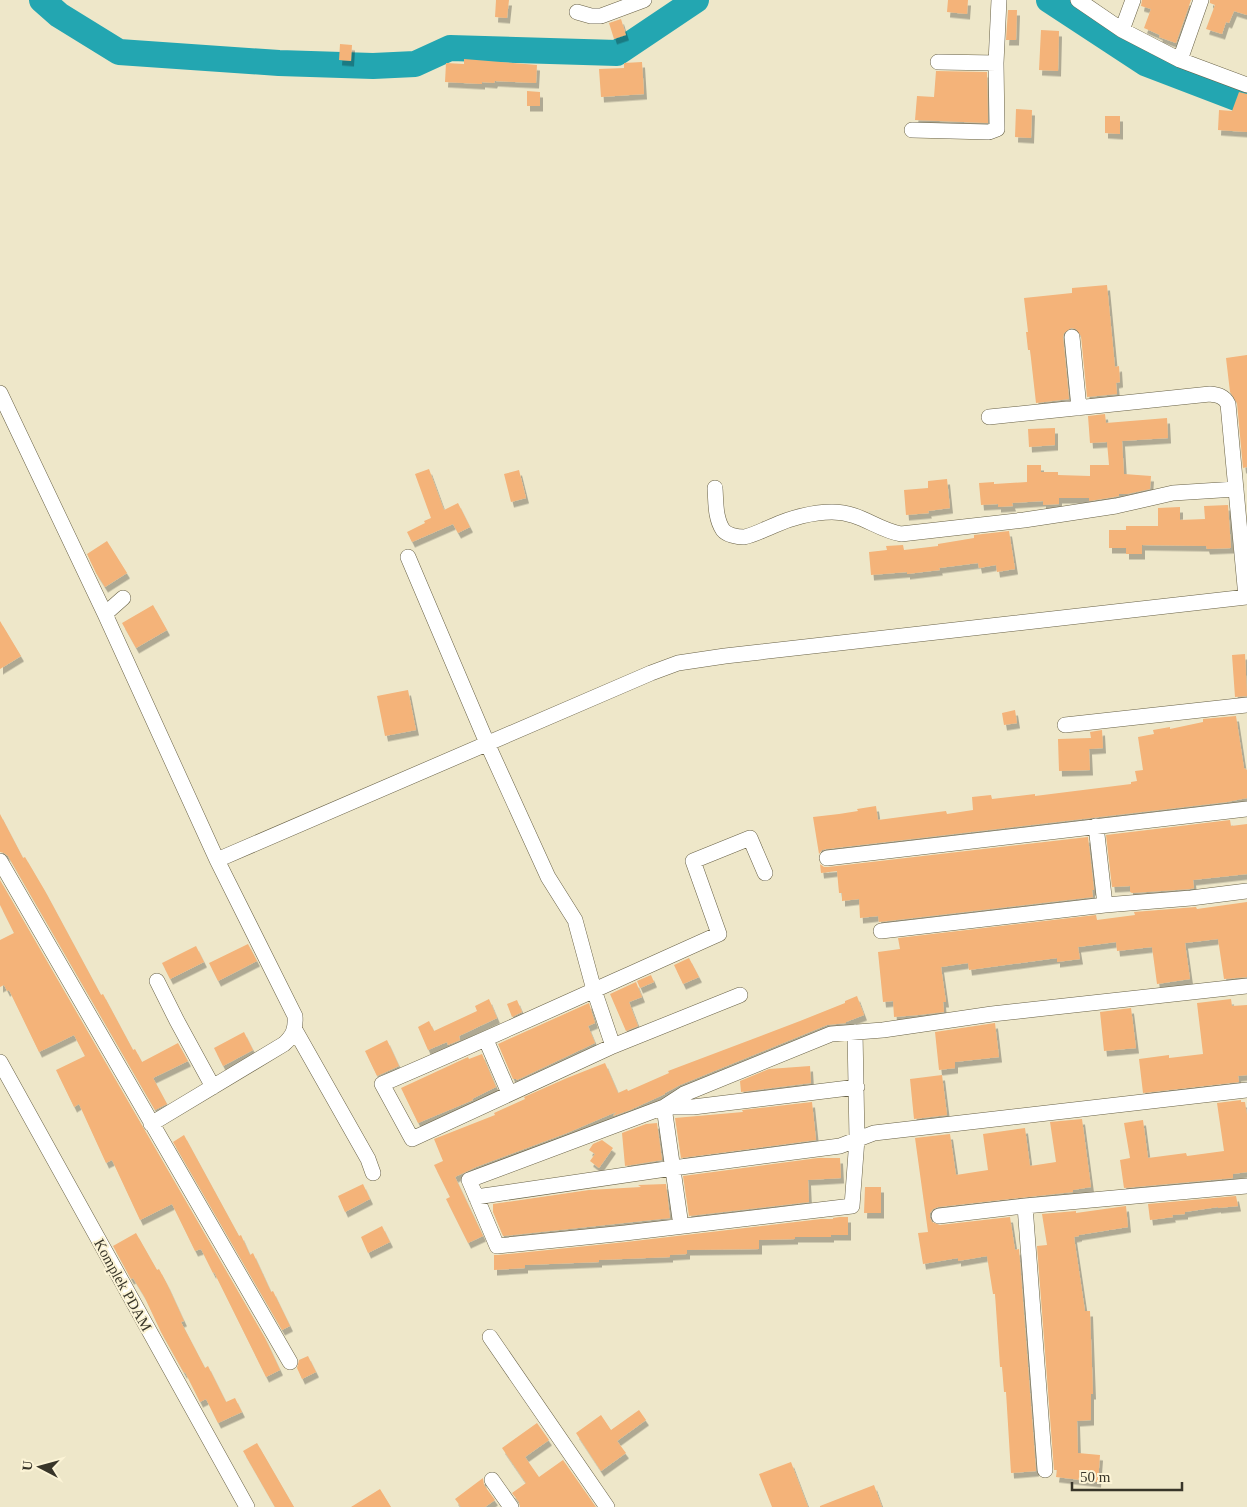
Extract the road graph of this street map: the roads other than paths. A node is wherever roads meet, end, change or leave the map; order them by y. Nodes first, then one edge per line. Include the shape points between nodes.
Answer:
1 (644, 0) edge
2 (999, 0) edge
3 (1133, 0) edge
4 (1202, 0) edge
5 (1082, 1) edge
6 (577, 12) dead end
7 (1122, 30) junction
8 (1180, 60) junction
9 (938, 62) dead end
10 (996, 63) junction
11 (1246, 82) edge
12 (912, 130) dead end
13 (1072, 338) dead end
14 (0, 393) edge
15 (1080, 408) junction
16 (989, 417) dead end
17 (715, 488) dead end
18 (1236, 489) junction
19 (408, 557) dead end
20 (1246, 597) edge
21 (123, 598) dead end
22 (105, 614) junction
23 (1247, 705) edge
24 (1066, 725) dead end
25 (488, 743) junction
26 (1247, 809) edge
27 (1096, 826) junction
28 (827, 858) dead end
29 (217, 860) junction
30 (0, 861) edge
31 (765, 873) dead end
32 (1247, 891) edge
33 (1105, 905) junction
34 (881, 931) dead end
35 (157, 981) dead end
36 (1247, 986) edge
37 (594, 990) junction
38 (740, 995) dead end
39 (295, 1030) junction
40 (855, 1032) junction
41 (486, 1040) junction
42 (613, 1046) junction
43 (0, 1062) edge
44 (213, 1087) junction
45 (857, 1087) junction
46 (1247, 1090) edge
47 (510, 1093) junction
48 (664, 1107) junction
49 (151, 1124) junction
50 (857, 1139) junction
51 (673, 1168) junction
52 (373, 1173) dead end
53 (1247, 1186) edge
54 (476, 1197) junction
55 (1025, 1206) junction
56 (939, 1216) dead end
57 (681, 1226) junction
58 (490, 1337) dead end
59 (290, 1362) dead end
60 (1045, 1470) dead end
61 (492, 1480) dead end
62 (247, 1507) edge
63 (511, 1507) edge
64 (606, 1507) edge

1 - 6 street via 601,16
2 - 10 street
3 - 7 street
4 - 8 street
5 - 7 street
7 - 8 street
8 - 11 street
9 - 10 street
10 - 12 street via 996,130
13 - 15 street
14 - 22 street
15 - 16 street
15 - 18 street via 1210,394 1222,397 1228,404
17 - 18 street via 716,508 724,532 744,537 810,514 857,515 890,532 901,534 1116,506 1174,493
18 - 20 street
19 - 25 street
20 - 25 street via 685,662 651,673
21 - 22 street
22 - 29 street
23 - 24 street
25 - 29 street
25 - 37 street via 548,877 575,920
26 - 27 street
27 - 28 street
27 - 33 street
29 - 39 street via 295,1016
30 - 49 street
31 - 37 street via 750,838 693,861 720,934
32 - 33 street
33 - 34 street
35 - 44 street
36 - 40 street
37 - 41 street
37 - 42 street
38 - 42 street
39 - 44 street via 284,1044
39 - 52 street
40 - 45 street
40 - 48 street via 831,1034 684,1094
41 - 47 street
41 - 47 street via 382,1084 412,1139
42 - 47 street
43 - 62 street, Komplek PDAM
44 - 49 street
45 - 48 street via 693,1107
45 - 50 street
46 - 50 street via 874,1133
48 - 51 street
48 - 54 street via 469,1180
49 - 59 street
50 - 51 street via 840,1146
50 - 57 street via 852,1206
51 - 54 street
51 - 57 street
53 - 55 street
54 - 57 street via 497,1246
55 - 56 street
55 - 60 street
58 - 64 street
61 - 63 street

